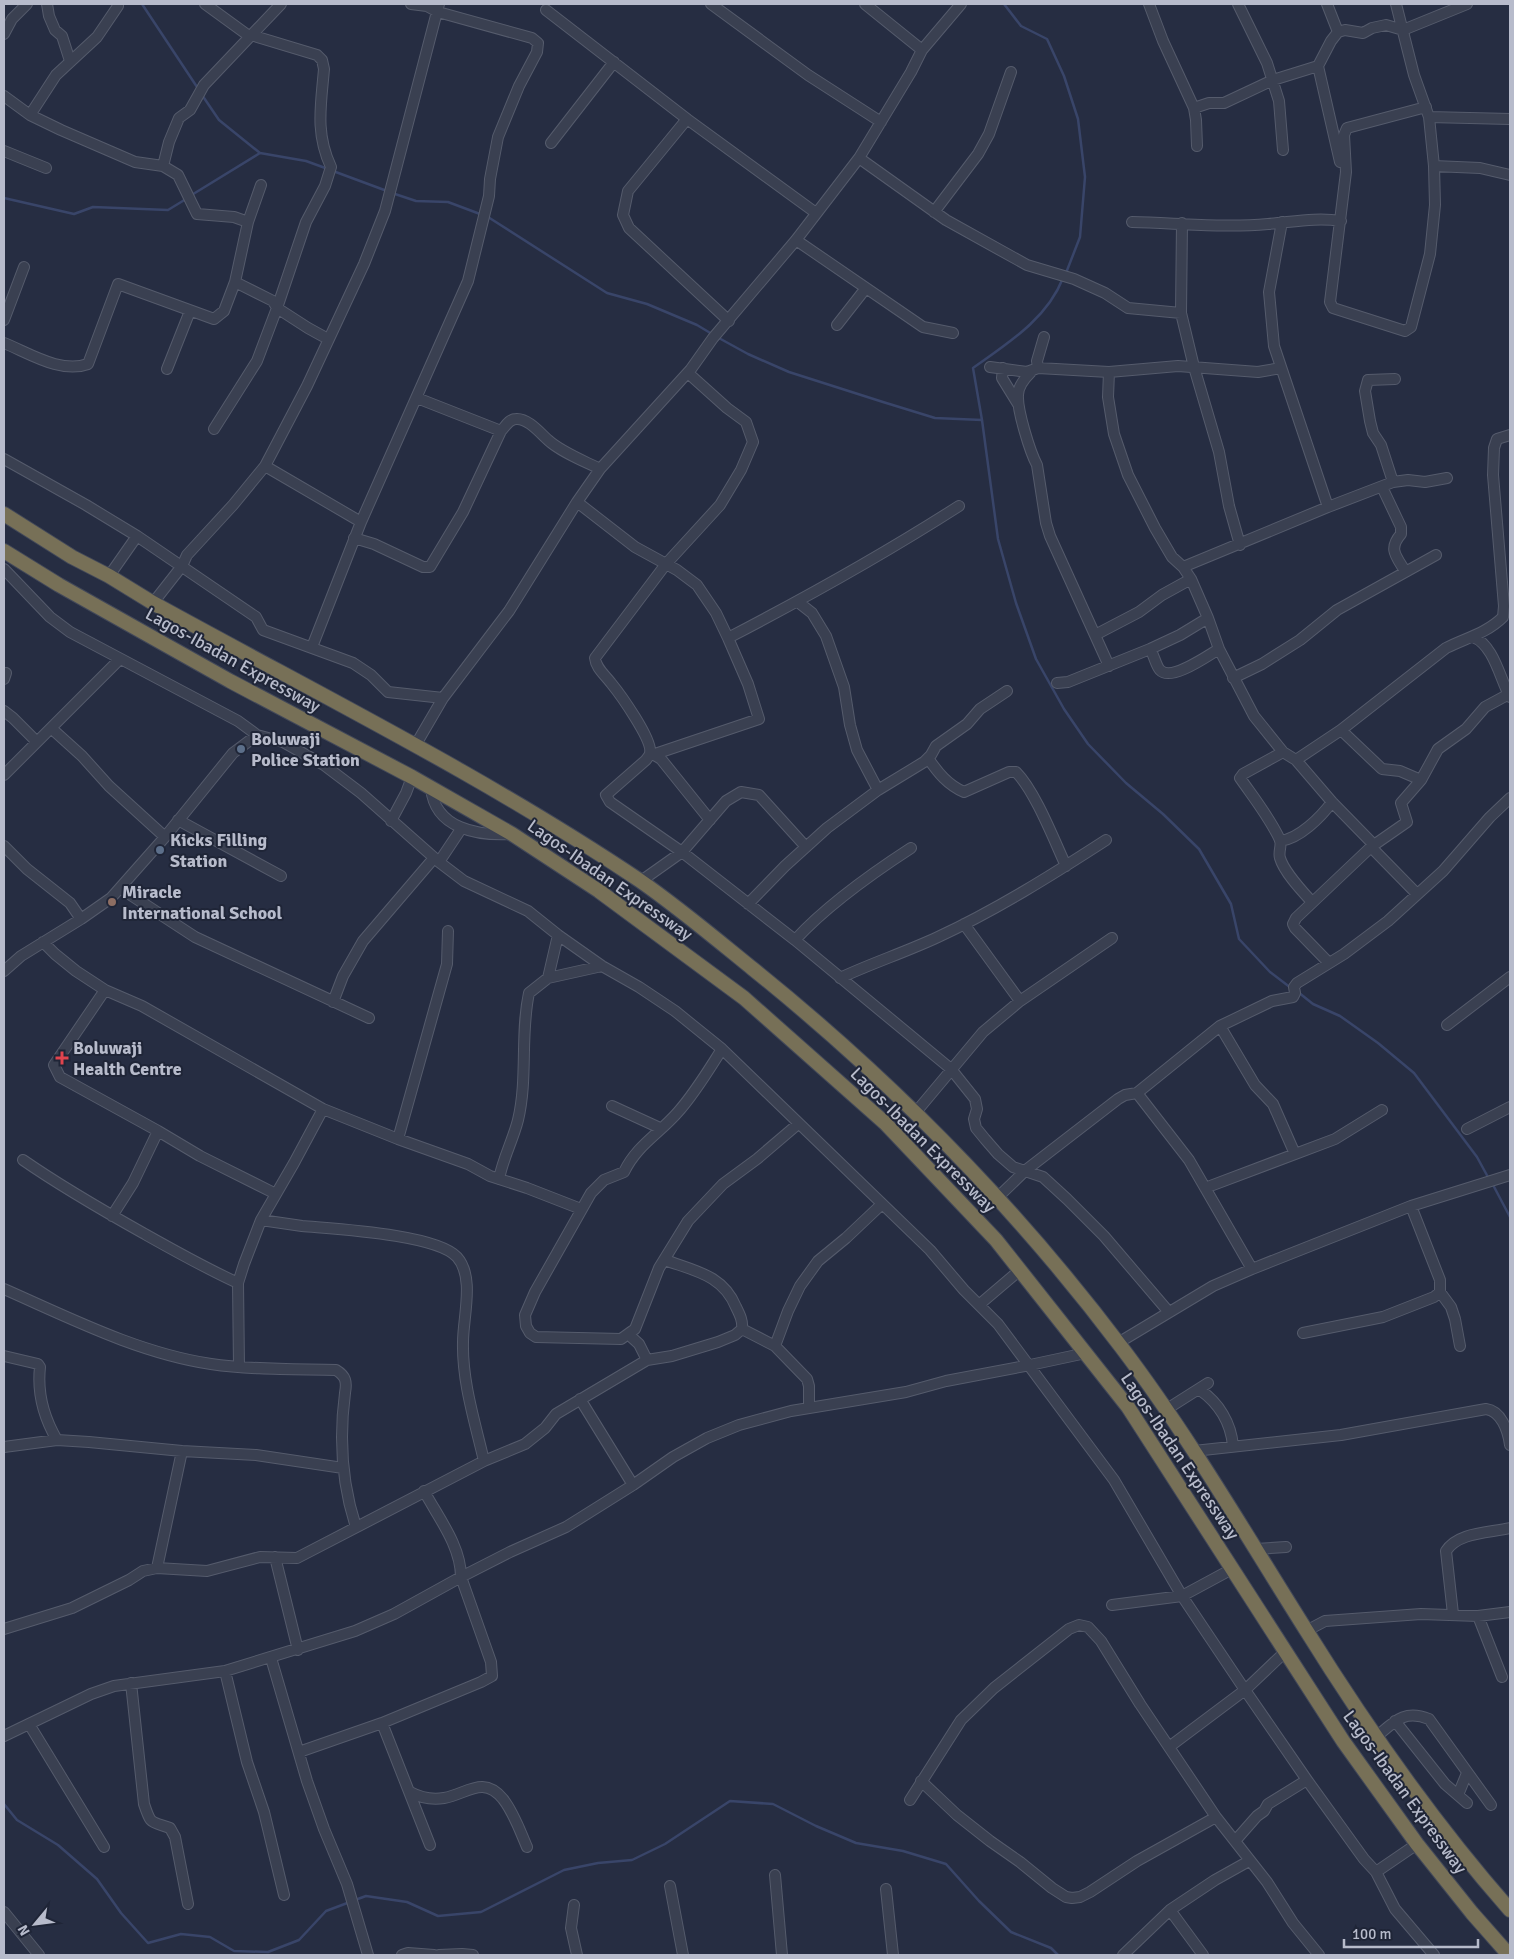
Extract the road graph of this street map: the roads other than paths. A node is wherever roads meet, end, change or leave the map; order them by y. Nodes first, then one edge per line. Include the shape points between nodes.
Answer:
1 (47, 4) edge
2 (205, 4) edge
3 (281, 4) edge
4 (411, 4) edge
5 (711, 4) edge
6 (865, 4) edge
7 (961, 4) edge
8 (1149, 4) edge
9 (1238, 4) edge
10 (1326, 4) edge
11 (1396, 4) edge
12 (1467, 4) edge
13 (20, 6) edge
14 (118, 6) dead end
15 (438, 8) edge
16 (546, 10) dead end
17 (1403, 30) junction
18 (1338, 32) junction
19 (4, 34) edge
20 (250, 36) junction
21 (922, 50) junction
22 (70, 61) junction
23 (614, 62) junction
24 (1318, 66) junction
25 (1011, 72) dead end
26 (1273, 80) junction
27 (4, 96) edge
28 (1426, 107) junction
29 (1194, 108) junction
30 (30, 115) junction
31 (1429, 117) junction
32 (686, 119) junction
33 (1510, 119) edge
34 (881, 122) junction
35 (551, 143) dead end
36 (1197, 146) dead end
37 (1283, 150) dead end
38 (4, 151) edge
39 (859, 158) junction
40 (163, 166) junction
41 (1434, 166) junction
42 (46, 168) dead end
43 (1346, 172) junction
44 (1510, 175) edge
45 (262, 185) dead end
46 (934, 212) junction
47 (816, 213) junction
48 (1341, 221) junction
49 (248, 222) junction
50 (1132, 222) dead end
51 (1282, 222) junction
52 (1182, 223) junction
53 (796, 240) junction
54 (24, 267) dead end
55 (235, 282) junction
56 (866, 288) junction
57 (7, 299) edge
58 (277, 308) junction
59 (190, 311) junction
60 (1181, 313) junction
61 (4, 320) edge
62 (728, 320) junction
63 (837, 325) dead end
64 (953, 332) dead end
65 (1044, 337) dead end
66 (328, 338) junction
67 (4, 343) edge
68 (990, 367) dead end
69 (1194, 367) junction
70 (1003, 368) junction
71 (1281, 368) junction
72 (167, 369) dead end
73 (1035, 370) junction
74 (1109, 372) junction
75 (688, 373) junction
76 (1395, 379) dead end
77 (417, 398) junction
78 (1019, 405) junction
79 (214, 429) dead end
80 (501, 431) junction
81 (1510, 434) edge
82 (4, 459) edge
83 (265, 466) junction
84 (600, 469) junction
85 (1447, 478) dead end
86 (1393, 482) junction
87 (1382, 487) junction
88 (577, 502) junction
89 (959, 506) dead end
90 (1328, 507) junction
91 (4, 514) edge
92 (360, 522) junction
93 (136, 536) junction
94 (354, 538) junction
95 (1240, 545) junction
96 (4, 550) edge
97 (1436, 555) dead end
98 (666, 564) junction
99 (182, 566) junction
100 (1184, 567) junction
101 (4, 568) edge
102 (1405, 571) junction
103 (109, 576) junction
104 (1192, 579) junction
105 (798, 602) junction
106 (153, 603) junction
107 (1208, 618) junction
108 (1095, 636) junction
109 (1473, 637) junction
110 (728, 638) junction
111 (312, 647) junction
112 (1150, 649) junction
113 (1219, 649) junction
114 (120, 659) junction
115 (1109, 666) junction
116 (1233, 678) junction
117 (1056, 683) dead end
118 (1007, 691) dead end
119 (1510, 696) edge
120 (444, 698) junction
121 (4, 711) edge
122 (52, 728) junction
123 (1341, 730) junction
124 (258, 734) junction
125 (37, 742) junction
126 (415, 746) junction
127 (1283, 752) junction
128 (653, 754) junction
129 (928, 758) junction
130 (1296, 760) junction
131 (4, 775) edge
132 (412, 777) junction
133 (1422, 780) junction
134 (431, 788) junction
135 (878, 790) junction
136 (1510, 798) edge
137 (1332, 802) junction
138 (178, 820) junction
139 (710, 820) junction
140 (391, 821) junction
141 (461, 829) junction
142 (512, 834) junction
143 (165, 837) junction
144 (1106, 840) dead end
145 (1280, 841) junction
146 (1373, 846) junction
147 (806, 847) junction
148 (912, 848) dead end
149 (5, 851) edge
150 (682, 852) junction
151 (437, 860) junction
152 (1066, 866) junction
153 (282, 876) dead end
154 (641, 882) junction
155 (120, 888) junction
156 (1417, 894) junction
157 (1312, 902) junction
158 (748, 904) junction
159 (81, 919) junction
160 (964, 924) junction
161 (448, 931) dead end
162 (558, 935) junction
163 (1112, 938) dead end
164 (795, 940) junction
165 (43, 942) junction
166 (1329, 963) junction
167 (602, 966) junction
168 (4, 970) edge
169 (1510, 977) edge
170 (548, 978) junction
171 (840, 978) junction
172 (105, 990) junction
173 (1020, 1001) junction
174 (333, 1002) junction
175 (369, 1018) dead end
176 (1447, 1025) dead end
177 (1220, 1026) junction
178 (722, 1049) junction
179 (951, 1069) junction
180 (1137, 1093) junction
181 (612, 1106) dead end
182 (1510, 1108) edge
183 (323, 1109) junction
184 (1382, 1110) dead end
185 (916, 1112) junction
186 (798, 1124) junction
187 (660, 1128) junction
188 (1468, 1129) dead end
189 (158, 1131) junction
190 (398, 1139) junction
191 (1295, 1154) junction
192 (23, 1160) dead end
193 (1026, 1170) junction
194 (1510, 1175) edge
195 (499, 1179) junction
196 (1205, 1188) junction
197 (276, 1194) junction
198 (997, 1198) junction
199 (882, 1204) junction
200 (1411, 1206) junction
201 (581, 1209) junction
202 (112, 1216) junction
203 (261, 1220) junction
204 (665, 1260) junction
205 (1252, 1269) junction
206 (1020, 1270) junction
207 (238, 1282) junction
208 (4, 1289) edge
209 (1440, 1292) junction
210 (980, 1304) junction
211 (1168, 1312) junction
212 (742, 1329) junction
213 (1303, 1333) dead end
214 (628, 1334) junction
215 (1118, 1343) junction
216 (775, 1346) junction
217 (1460, 1346) dead end
218 (1086, 1352) junction
219 (4, 1356) edge
220 (647, 1360) junction
221 (1030, 1365) junction
222 (239, 1367) junction
223 (580, 1399) junction
224 (809, 1408) junction
225 (1167, 1410) junction
226 (57, 1440) junction
227 (1510, 1445) edge
228 (1233, 1446) junction
229 (4, 1447) edge
230 (182, 1451) junction
231 (1194, 1451) junction
232 (484, 1461) junction
233 (343, 1468) junction
234 (633, 1485) junction
235 (424, 1491) junction
236 (356, 1528) junction
237 (1510, 1528) edge
238 (1286, 1547) dead end
239 (1256, 1549) junction
240 (275, 1558) junction
241 (157, 1568) junction
242 (1232, 1569) junction
243 (461, 1577) junction
244 (1182, 1596) junction
245 (1112, 1605) dead end
246 (1510, 1612) edge
247 (1453, 1614) junction
248 (1478, 1616) junction
249 (4, 1629) edge
250 (1306, 1631) junction
251 (298, 1650) junction
252 (1285, 1652) junction
253 (271, 1658) junction
254 (225, 1672) junction
255 (1502, 1677) dead end
256 (131, 1683) junction
257 (1245, 1690) junction
258 (1395, 1721) junction
259 (382, 1723) junction
260 (29, 1724) junction
261 (4, 1736) edge
262 (1376, 1737) junction
263 (1168, 1747) junction
264 (299, 1752) junction
265 (1467, 1773) junction
266 (1307, 1780) junction
267 (922, 1781) junction
268 (410, 1792) junction
269 (1458, 1795) junction
270 (910, 1800) dead end
271 (1467, 1803) dead end
272 (1491, 1805) dead end
273 (1216, 1817) junction
274 (1235, 1841) junction
275 (1417, 1844) junction
276 (430, 1845) dead end
277 (104, 1847) dead end
278 (527, 1847) dead end
279 (1250, 1861) junction
280 (1376, 1872) junction
281 (775, 1875) dead end
282 (670, 1886) dead end
283 (886, 1889) dead end
284 (284, 1895) dead end
285 (188, 1904) dead end
286 (574, 1905) dead end
287 (1170, 1910) junction
288 (1510, 1910) edge
289 (4, 1912) edge
290 (39, 1955) edge
291 (368, 1955) edge
292 (402, 1955) edge
293 (434, 1955) edge
294 (439, 1955) edge
295 (473, 1955) edge
296 (577, 1955) edge
297 (684, 1955) edge
298 (782, 1955) edge
299 (894, 1955) edge
300 (1122, 1955) edge
301 (1203, 1955) edge
302 (1319, 1955) edge
303 (1434, 1955) edge
304 (1509, 1955) edge

1 - 22 street via 49,16 55,30 62,36
2 - 20 street
3 - 20 street
4 - 15 street
5 - 34 street via 808,75
6 - 21 street
7 - 21 street
8 - 29 street
9 - 26 street
10 - 18 street
11 - 17 street
12 - 17 street
13 - 19 street
14 - 22 street via 97,37
15 - 66 street via 384,211 364,264
15 - 77 street via 532,38 538,43 538,52 519,86 498,137 489,196 468,281
16 - 23 street
17 - 18 street via 1386,25 1363,33
17 - 28 street
18 - 24 street
20 - 40 street via 204,85 190,110 179,118
20 - 58 street via 317,55 324,69 320,128 323,150 331,167 306,222
21 - 34 street
22 - 30 street via 56,75
23 - 32 street
23 - 35 street
24 - 26 street
24 - 43 street via 1341,163
25 - 46 street via 982,147
26 - 29 street via 1224,103
26 - 37 street via 1279,101
27 - 30 street
28 - 31 street
28 - 43 street via 1347,128 1344,135
29 - 36 street
30 - 40 street via 135,162
31 - 33 street
31 - 41 street
32 - 47 street
32 - 62 street via 628,191 623,216 629,228 646,245
34 - 39 street
38 - 42 street
39 - 46 street
39 - 47 street
40 - 49 street via 178,175 197,214 234,217
41 - 44 street via 1480,168
41 - 48 street via 1435,205 1430,254 1408,330 1333,308 1330,302
43 - 48 street
45 - 49 street
46 - 60 street via 1028,266 1105,292 1128,308
47 - 53 street
48 - 51 street via 1324,218
49 - 55 street
50 - 52 street
51 - 52 street
51 - 71 street via 1269,292 1274,346
52 - 60 street
53 - 56 street
53 - 62 street
54 - 57 street
55 - 58 street via 274,301
55 - 59 street via 224,311 214,319
56 - 63 street
56 - 64 street via 923,327
57 - 61 street
58 - 66 street
58 - 79 street via 257,360
59 - 67 street via 118,284 88,364 78,368 63,367
59 - 72 street
60 - 69 street
62 - 75 street
65 - 73 street
66 - 83 street
68 - 70 street
69 - 71 street via 1258,372
69 - 74 street
69 - 95 street via 1219,452
70 - 73 street
70 - 78 street via 1002,378
71 - 90 street
73 - 74 street
73 - 78 street via 1023,380 1018,394
74 - 100 street via 1108,397 1114,434 1128,475 1154,528 1172,557
75 - 84 street
75 - 98 street via 746,422 753,442 720,505
76 - 86 street via 1368,380 1365,391 1373,433 1381,445
77 - 80 street
77 - 92 street
78 - 108 street via 1037,465 1050,536
80 - 84 street via 510,421 523,421 550,442
80 - 94 street via 463,512 430,568
81 - 109 street via 1497,439 1494,448 1503,617
82 - 93 street
83 - 92 street
83 - 99 street via 187,555
84 - 88 street
85 - 86 street
86 - 87 street
87 - 90 street
87 - 102 street via 1401,527 1394,548
88 - 98 street via 635,547
88 - 120 street via 509,610
89 - 105 street
90 - 95 street
91 - 103 highway, Lagos-Ibadan Expressway
92 - 94 street
93 - 99 street
93 - 103 street
94 - 111 street
95 - 100 street
96 - 132 highway, Lagos-Ibadan Expressway via 58,585 230,681
97 - 102 street
98 - 110 street via 698,586
98 - 128 street via 595,658 596,665 644,732
99 - 106 street
99 - 111 street via 256,618 263,630
100 - 104 street
101 - 114 street via 56,622
102 - 116 street via 1337,610 1300,640 1262,664
103 - 106 highway, Lagos-Ibadan Expressway
104 - 107 street
104 - 108 street
105 - 110 street
105 - 135 street via 812,613 826,636 844,687 857,750
106 - 126 highway, Lagos-Ibadan Expressway
107 - 112 street
107 - 113 street
108 - 115 street
109 - 119 street via 1481,640 1492,657
109 - 123 street via 1446,648
110 - 128 street via 759,719
111 - 120 street via 353,663 371,674 388,692
112 - 113 street via 1157,665 1166,674 1175,674
112 - 115 street
113 - 116 street
114 - 122 street
114 - 124 street
115 - 117 street via 1068,682
116 - 127 street via 1254,716
118 - 129 street via 936,746
119 - 133 street via 1486,707 1466,729 1438,750
120 - 126 street
121 - 125 street
122 - 125 street
122 - 143 street
123 - 130 street
123 - 133 street via 1382,769 1400,771
124 - 138 street via 233,753
124 - 140 street via 283,742 324,765 361,792
125 - 131 street
126 - 154 highway, Lagos-Ibadan Expressway via 493,789
127 - 130 street
127 - 145 street via 1240,778
128 - 139 street
128 - 150 street via 606,794 610,802
129 - 135 street
129 - 152 street via 942,778 964,792 1009,772 1016,772 1040,811
130 - 137 street
132 - 134 highway, Lagos-Ibadan Expressway
132 - 140 street
133 - 146 street via 1401,803 1407,822
134 - 141 street via 432,800 440,812
134 - 142 highway, Lagos-Ibadan Expressway
135 - 147 street
136 - 156 street via 1443,871
137 - 145 street via 1322,816 1294,836
137 - 146 street
138 - 143 street
138 - 153 street
139 - 147 street via 726,801 741,792 760,795
139 - 150 street
140 - 151 street
141 - 142 street via 484,834
141 - 151 street
142 - 206 highway, Lagos-Ibadan Expressway via 599,890 744,998 885,1123 996,1240
143 - 155 street
144 - 152 street
145 - 157 street via 1281,862
146 - 156 street
146 - 157 street
147 - 158 street
148 - 164 street via 865,878 808,925
149 - 159 street via 70,903
150 - 154 street
150 - 158 street
151 - 162 street via 464,880 528,910
151 - 174 street via 363,942 343,976
152 - 160 street
154 - 185 highway, Lagos-Ibadan Expressway via 813,1017
155 - 159 street
155 - 174 street via 194,937
156 - 166 street via 1388,921
157 - 166 street via 1296,918 1295,928
158 - 164 street
159 - 165 street
160 - 171 street
160 - 173 street
161 - 190 street via 447,964
162 - 167 street
162 - 170 street
163 - 173 street
164 - 171 street
165 - 168 street
165 - 172 street via 76,971
166 - 177 street via 1297,982 1293,997 1272,1001
167 - 170 street
167 - 178 street via 675,1011
169 - 176 street
170 - 195 street via 529,992 518,1120
171 - 179 street
172 - 183 street via 142,1006
172 - 189 street via 54,1065 64,1080
173 - 179 street via 983,1032
174 - 175 street
177 - 180 street
177 - 191 street via 1255,1085 1273,1104
178 - 186 street
178 - 187 street via 696,1090 677,1114
179 - 185 street
179 - 193 street via 976,1099 976,1128 998,1154 1014,1167
180 - 193 street via 1118,1099
180 - 196 street via 1189,1160
181 - 187 street
182 - 188 street
183 - 190 street
183 - 197 street
184 - 191 street via 1335,1139
185 - 198 highway, Lagos-Ibadan Expressway
186 - 199 street
186 - 204 street via 723,1184 688,1221
187 - 201 street via 629,1160 624,1172 604,1180
189 - 197 street
189 - 202 street via 133,1183
190 - 195 street via 468,1164
191 - 196 street
192 - 202 street
193 - 198 street
193 - 211 street via 1043,1177 1067,1199 1104,1236
194 - 200 street
195 - 201 street
196 - 205 street
197 - 203 street
198 - 215 highway, Lagos-Ibadan Expressway
199 - 210 street
199 - 216 street via 818,1261 800,1286
200 - 205 street
200 - 209 street via 1440,1280
201 - 214 street via 535,1292 525,1315 526,1326 536,1337 621,1339
202 - 207 street via 207,1269
203 - 207 street
203 - 232 street via 384,1234 428,1243 456,1256 463,1266 468,1293 464,1366
204 - 212 street via 715,1279 724,1287 735,1303 743,1322
204 - 214 street via 635,1329
205 - 211 street via 1212,1286
206 - 210 street
206 - 218 highway, Lagos-Ibadan Expressway
207 - 222 street
208 - 222 street via 102,1332 150,1349 210,1364
209 - 213 street via 1382,1317
209 - 217 street via 1451,1308
210 - 221 street
211 - 215 street
212 - 216 street
212 - 220 street via 718,1342
214 - 220 street via 639,1344
215 - 225 highway, Lagos-Ibadan Expressway
216 - 224 street via 807,1379
218 - 221 street
218 - 242 highway, Lagos-Ibadan Expressway via 1128,1408
219 - 226 street via 40,1367 41,1401
220 - 223 street
221 - 224 street via 872,1399
221 - 244 street via 1114,1480
222 - 233 street via 336,1370 343,1374 346,1382
223 - 232 street via 556,1414 525,1444
223 - 234 street
224 - 234 street via 739,1425 707,1438
225 - 228 street via 1204,1386 1232,1432
225 - 231 highway, Lagos-Ibadan Expressway
226 - 229 street
226 - 230 street
227 - 228 street via 1500,1417 1486,1409 1341,1435
228 - 231 street
230 - 233 street via 256,1456
230 - 241 street
231 - 239 highway, Lagos-Ibadan Expressway
232 - 235 street
233 - 236 street via 347,1500
234 - 243 street via 566,1527
235 - 236 street
235 - 243 street via 456,1551
236 - 240 street via 297,1558
237 - 247 street via 1451,1543 1446,1551
238 - 239 street
239 - 250 highway, Lagos-Ibadan Expressway
240 - 241 street via 260,1557 207,1571
240 - 251 street
241 - 249 street via 143,1571 72,1608
242 - 244 street
242 - 252 highway, Lagos-Ibadan Expressway
243 - 251 street via 355,1632
243 - 259 street via 492,1676
244 - 245 street
244 - 257 street
246 - 248 street
247 - 248 street
247 - 250 street via 1325,1621
248 - 255 street
250 - 262 highway, Lagos-Ibadan Expressway
251 - 253 street
252 - 257 street
252 - 275 highway, Lagos-Ibadan Expressway via 1343,1741
253 - 254 street
253 - 264 street
254 - 256 street
254 - 284 street
256 - 260 street via 91,1694
256 - 285 street via 144,1804 149,1819 170,1828 175,1837
257 - 263 street
257 - 266 street
258 - 262 street
258 - 265 street via 1416,1714 1428,1719
258 - 269 street via 1445,1784
259 - 264 street
259 - 268 street
260 - 261 street
260 - 277 street
262 - 288 highway, Lagos-Ibadan Expressway via 1435,1819
263 - 267 street via 1101,1641 1088,1627 1080,1625 1069,1629 1012,1673 961,1720
263 - 273 street
264 - 291 street via 324,1829 347,1884
265 - 269 street
265 - 272 street
266 - 274 street via 1268,1804
266 - 280 street
267 - 270 street
267 - 273 street via 990,1841 1052,1888 1072,1898 1090,1892 1137,1861
268 - 276 street
268 - 278 street via 421,1798 433,1799 481,1786 492,1789 511,1811
269 - 271 street
273 - 274 street
274 - 279 street
275 - 280 street
275 - 304 highway, Lagos-Ibadan Expressway
279 - 287 street
279 - 302 street
280 - 303 street via 1395,1909
281 - 298 street
282 - 297 street
283 - 299 street
286 - 296 street via 571,1928
287 - 300 street
287 - 301 street
289 - 290 street
292 - 293 street
294 - 295 street

